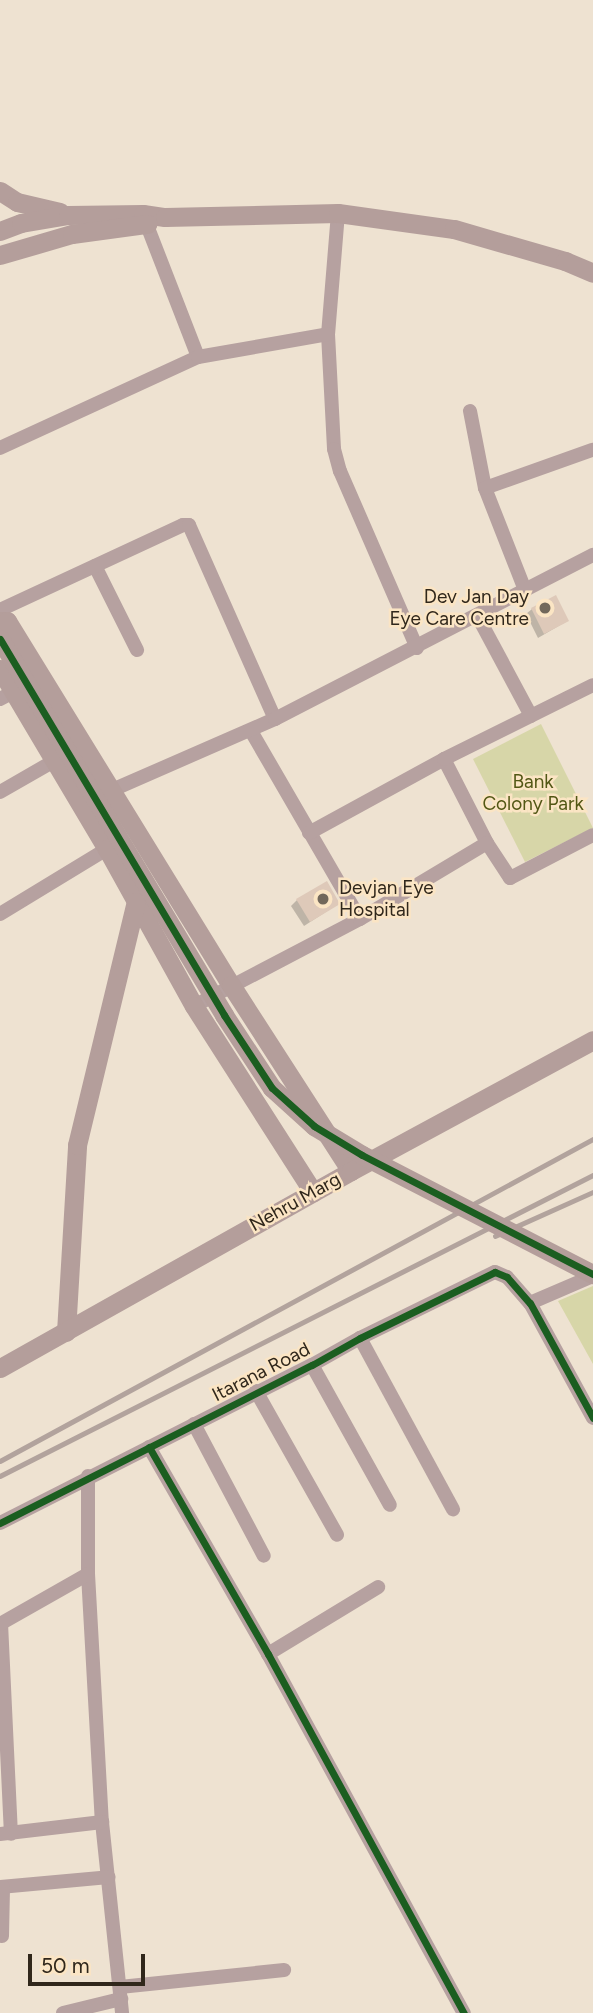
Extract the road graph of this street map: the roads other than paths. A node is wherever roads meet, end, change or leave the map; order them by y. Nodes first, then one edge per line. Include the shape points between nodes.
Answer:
1 (0, 191) edge
2 (338, 213) junction
3 (68, 215) junction
4 (151, 218) junction
5 (0, 232) edge
6 (0, 255) edge
7 (593, 273) edge
8 (328, 334) junction
9 (198, 357) junction
10 (470, 411) dead end
11 (0, 448) edge
12 (592, 450) edge
13 (485, 488) junction
14 (593, 555) edge
15 (95, 566) junction
16 (525, 590) junction
17 (0, 610) edge
18 (478, 617) junction
19 (0, 621) edge
20 (0, 639) edge
21 (417, 648) junction
22 (137, 650) dead end
23 (0, 669) edge
24 (593, 685) edge
25 (6, 696) edge
26 (531, 716) junction
27 (275, 719) junction
28 (251, 731) junction
29 (444, 759) junction
30 (54, 761) junction
31 (112, 790) junction
32 (0, 792) edge
33 (80, 805) junction
34 (310, 833) junction
35 (593, 835) edge
36 (487, 843) junction
37 (107, 849) junction
38 (136, 902) junction
39 (0, 914) edge
40 (360, 919) junction
41 (231, 985) junction
42 (194, 1006) junction
43 (593, 1040) edge
44 (351, 1171) junction
45 (313, 1192) junction
46 (593, 1275) edge
47 (530, 1303) junction
48 (66, 1332) junction
49 (360, 1338) junction
50 (312, 1365) junction
51 (0, 1368) edge
52 (256, 1391) junction
53 (593, 1418) edge
54 (194, 1424) junction
55 (149, 1447) junction
56 (88, 1476) junction
57 (390, 1505) dead end
58 (453, 1509) dead end
59 (0, 1522) edge
60 (337, 1535) dead end
61 (264, 1556) dead end
62 (88, 1574) junction
63 (378, 1587) dead end
64 (1, 1623) edge
65 (268, 1654) junction
66 (102, 1822) junction
67 (6, 1834) edge
68 (109, 1877) junction
69 (2, 1887) edge
70 (2, 1936) dead end
71 (284, 1970) dead end
72 (121, 2000) edge
73 (459, 2012) edge
74 (63, 2013) edge

1 - 3 street via 17,202
2 - 4 street
2 - 7 street via 454,229
2 - 8 street
3 - 4 street
3 - 5 street via 20,223
4 - 6 street
4 - 9 street
8 - 9 street
8 - 21 street via 332,428 340,471
9 - 11 street
10 - 13 street
12 - 13 street
13 - 16 street
14 - 16 street
15 - 17 street
15 - 22 street
15 - 27 street via 189,525
16 - 18 street
18 - 21 street
18 - 26 street
19 - 31 street via 7,621
20 - 46 street, bridge via 272,1088 314,1126 362,1155
21 - 27 street
23 - 25 street
24 - 26 street
25 - 30 street
26 - 29 street
27 - 28 street
28 - 31 street
28 - 34 street
29 - 34 street
29 - 36 street
30 - 32 street
30 - 33 street
31 - 33 street
31 - 41 street
33 - 37 street
34 - 40 street
35 - 36 street via 510,878
36 - 40 street
37 - 38 street
37 - 39 street
38 - 42 street
38 - 48 street via 77,1145
40 - 41 street
41 - 42 street
41 - 44 street
42 - 45 street
43 - 44 street, Nehru Marg
44 - 45 street, Nehru Marg
45 - 48 street, Nehru Marg
46 - 47 street
47 - 49 street, Itarana Road via 507,1277 495,1272
47 - 53 street
48 - 51 street, Nehru Marg
49 - 50 street, Itarana Road
49 - 58 street
50 - 52 street, Itarana Road
50 - 57 street
52 - 54 street, Itarana Road
52 - 60 street
54 - 55 street, Itarana Road
54 - 61 street
55 - 56 street, Itarana Road
55 - 65 street
56 - 59 street, Itarana Road
56 - 62 street
62 - 64 street
62 - 66 street
63 - 65 street
64 - 67 street
65 - 73 street
66 - 67 street
66 - 68 street
68 - 69 street
68 - 72 street
69 - 70 street
71 - 72 street
72 - 74 street

